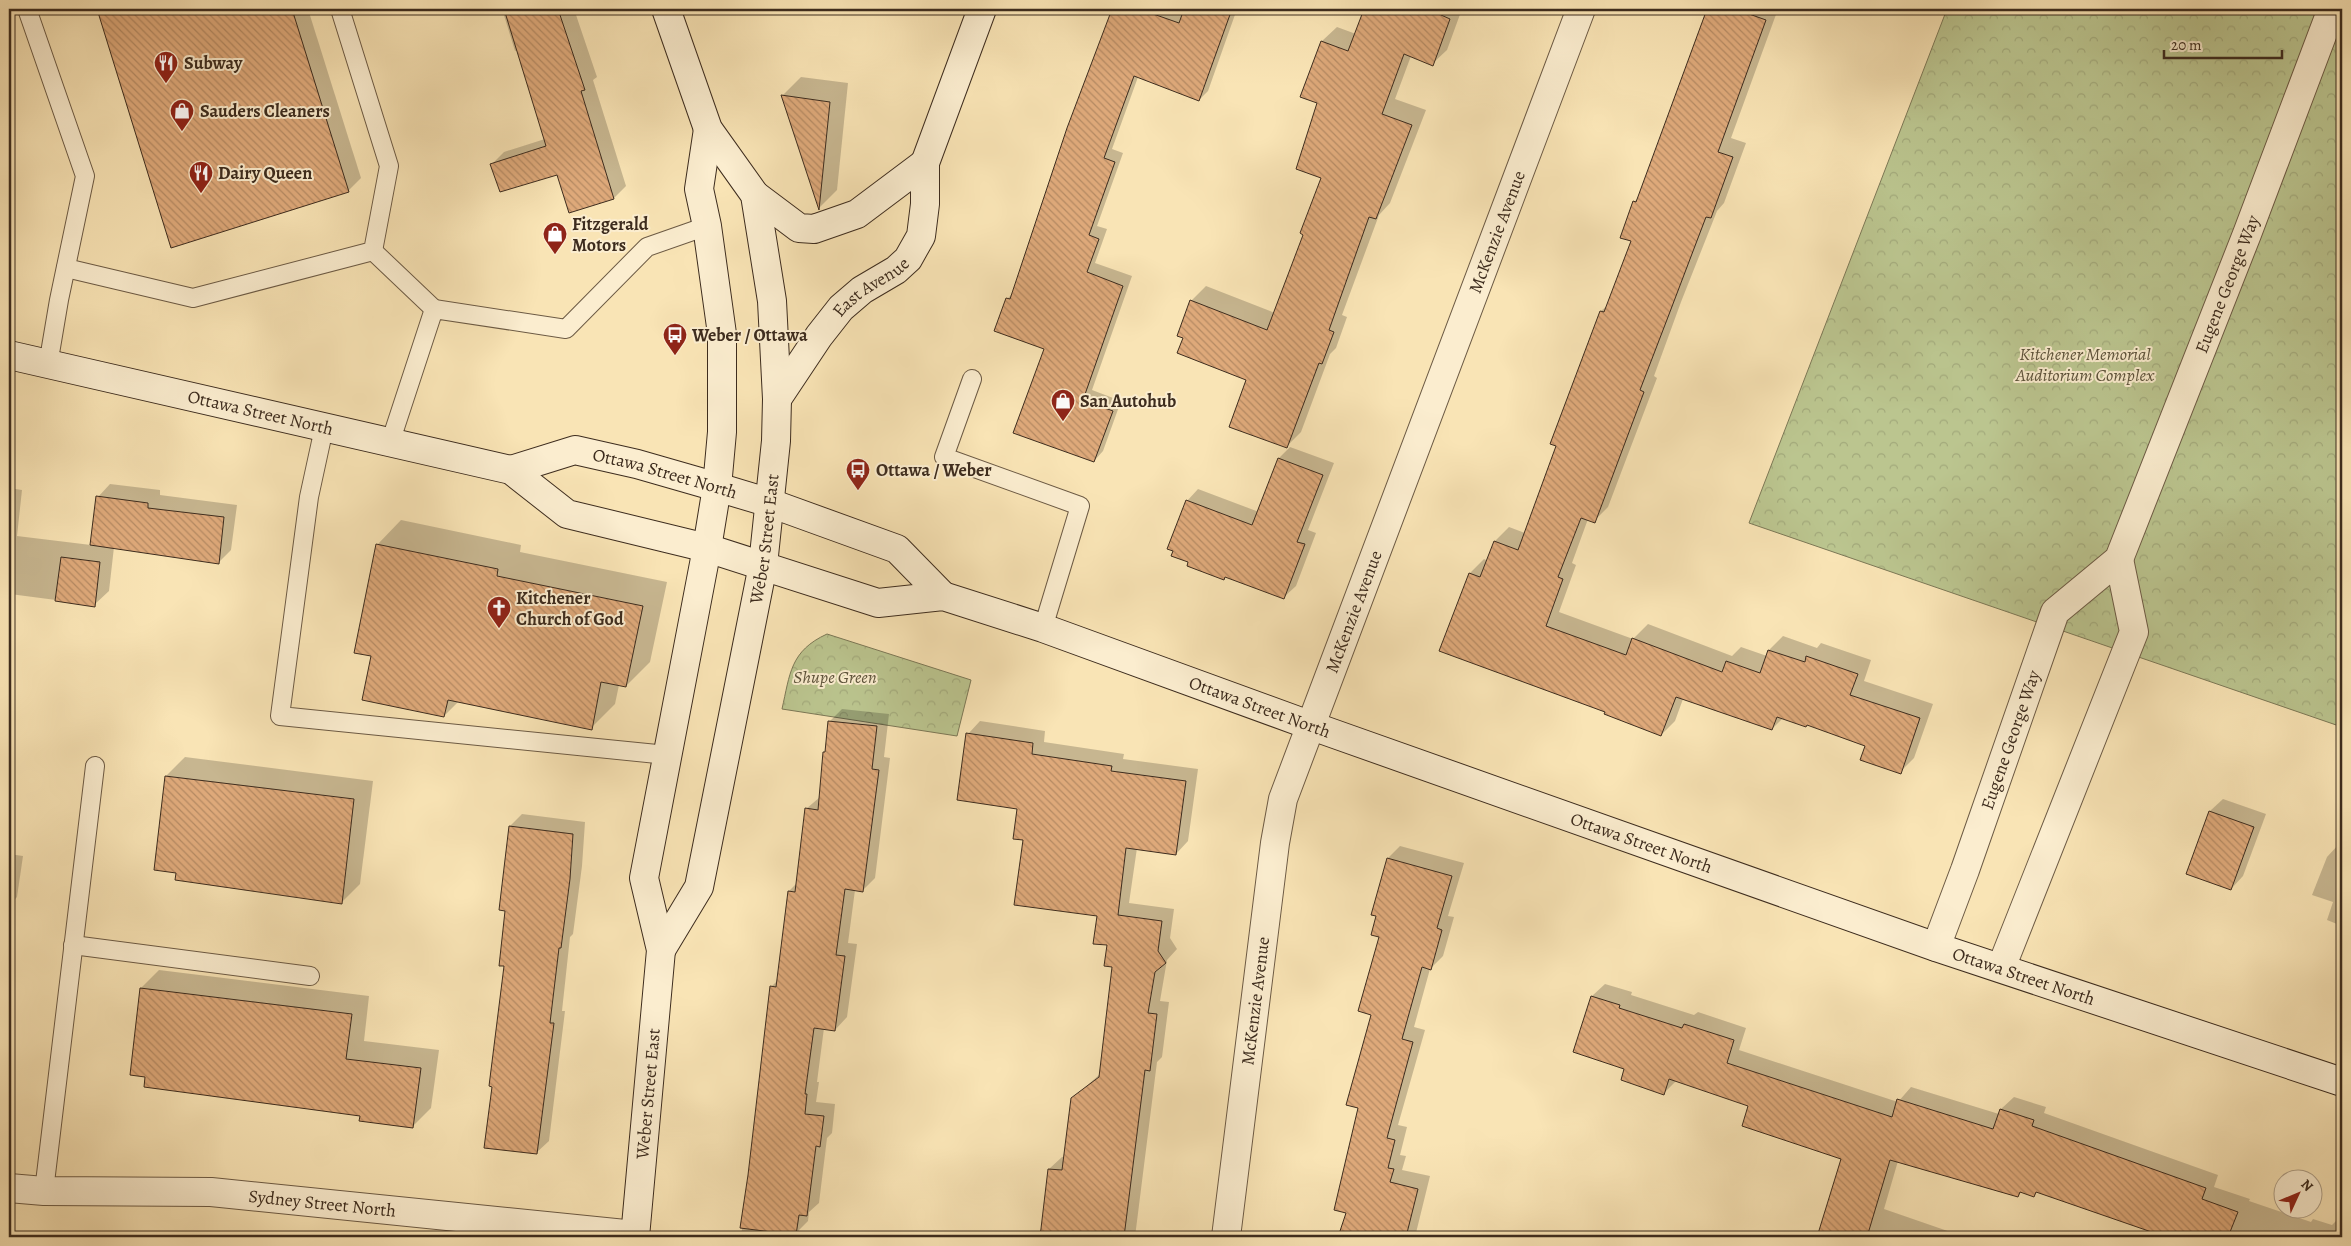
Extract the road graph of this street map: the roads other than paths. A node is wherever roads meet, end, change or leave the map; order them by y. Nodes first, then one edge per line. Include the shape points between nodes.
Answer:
1 (27, 9) edge
2 (340, 9) edge
3 (666, 9) edge
4 (982, 9) edge
5 (1581, 9) edge
6 (2332, 9) edge
7 (708, 129) junction
8 (926, 163) junction
9 (755, 195) junction
10 (707, 226) junction
11 (373, 251) junction
12 (66, 268) junction
13 (434, 309) junction
14 (9, 355) edge
15 (48, 365) junction
16 (972, 379) dead end
17 (776, 398) junction
18 (324, 428) junction
19 (390, 443) junction
20 (511, 470) junction
21 (717, 487) junction
22 (770, 503) junction
23 (707, 548) junction
24 (2119, 559) junction
25 (763, 565) junction
26 (943, 596) junction
27 (1043, 628) junction
28 (1312, 726) junction
29 (667, 756) junction
30 (95, 766) dead end
31 (74, 945) junction
32 (1936, 947) junction
33 (661, 950) junction
34 (2001, 968) junction
35 (310, 976) dead end
36 (2342, 1082) edge
37 (9, 1188) edge
38 (44, 1191) junction
39 (635, 1236) edge
40 (1226, 1237) edge

1 - 12 lane via 85,176
2 - 11 lane via 389,166
3 - 7 main road, Weber Street East
4 - 8 main road, East Avenue
5 - 28 main road, McKenzie Avenue
6 - 24 main road, Eugene George Way via 2248,234
7 - 9 main road, Weber Street East
7 - 10 main road, Weber Street East via 699,189
8 - 9 main road via 857,214 814,229 799,228
8 - 17 main road, East Avenue via 921,236 908,259 841,308
9 - 17 main road, Weber Street East via 772,301
10 - 13 lane via 648,247 566,329
10 - 21 main road, Weber Street East via 722,334 722,432
11 - 12 lane via 193,298
11 - 13 lane
12 - 15 lane
13 - 19 lane
14 - 15 main road, Ottawa Street North
15 - 18 main road, Ottawa Street North
16 - 27 lane via 944,457 1080,506
17 - 22 main road, Weber Street East via 776,442
18 - 19 main road, Ottawa Street North
18 - 29 lane via 309,497 280,716
19 - 20 main road, Ottawa Street North
20 - 21 main road, Ottawa Street North via 575,450
20 - 23 main road, Ottawa Street North via 567,514
21 - 22 main road, Ottawa Street North
21 - 23 main road, Weber Street East
22 - 25 main road, Weber Street East
22 - 26 main road, Ottawa Street North via 897,549
23 - 25 main road, Ottawa Street North
23 - 29 main road, Weber Street East
24 - 32 main road, Eugene George Way via 2055,612
24 - 34 main road via 2134,632
25 - 26 main road, Ottawa Street North via 878,603
25 - 33 main road, Weber Street East via 699,887
26 - 27 main road, Ottawa Street North
27 - 28 main road, Ottawa Street North
28 - 32 main road, Ottawa Street North
28 - 40 main road, McKenzie Avenue via 1283,799 1275,843
29 - 33 main road, Weber Street East via 644,878
30 - 31 lane
31 - 35 lane
31 - 38 lane
32 - 34 main road, Ottawa Street North
33 - 39 main road, Weber Street East
34 - 36 main road, Ottawa Street North
37 - 38 main road, Sydney Street North
38 - 39 main road, Sydney Street North via 211,1192

